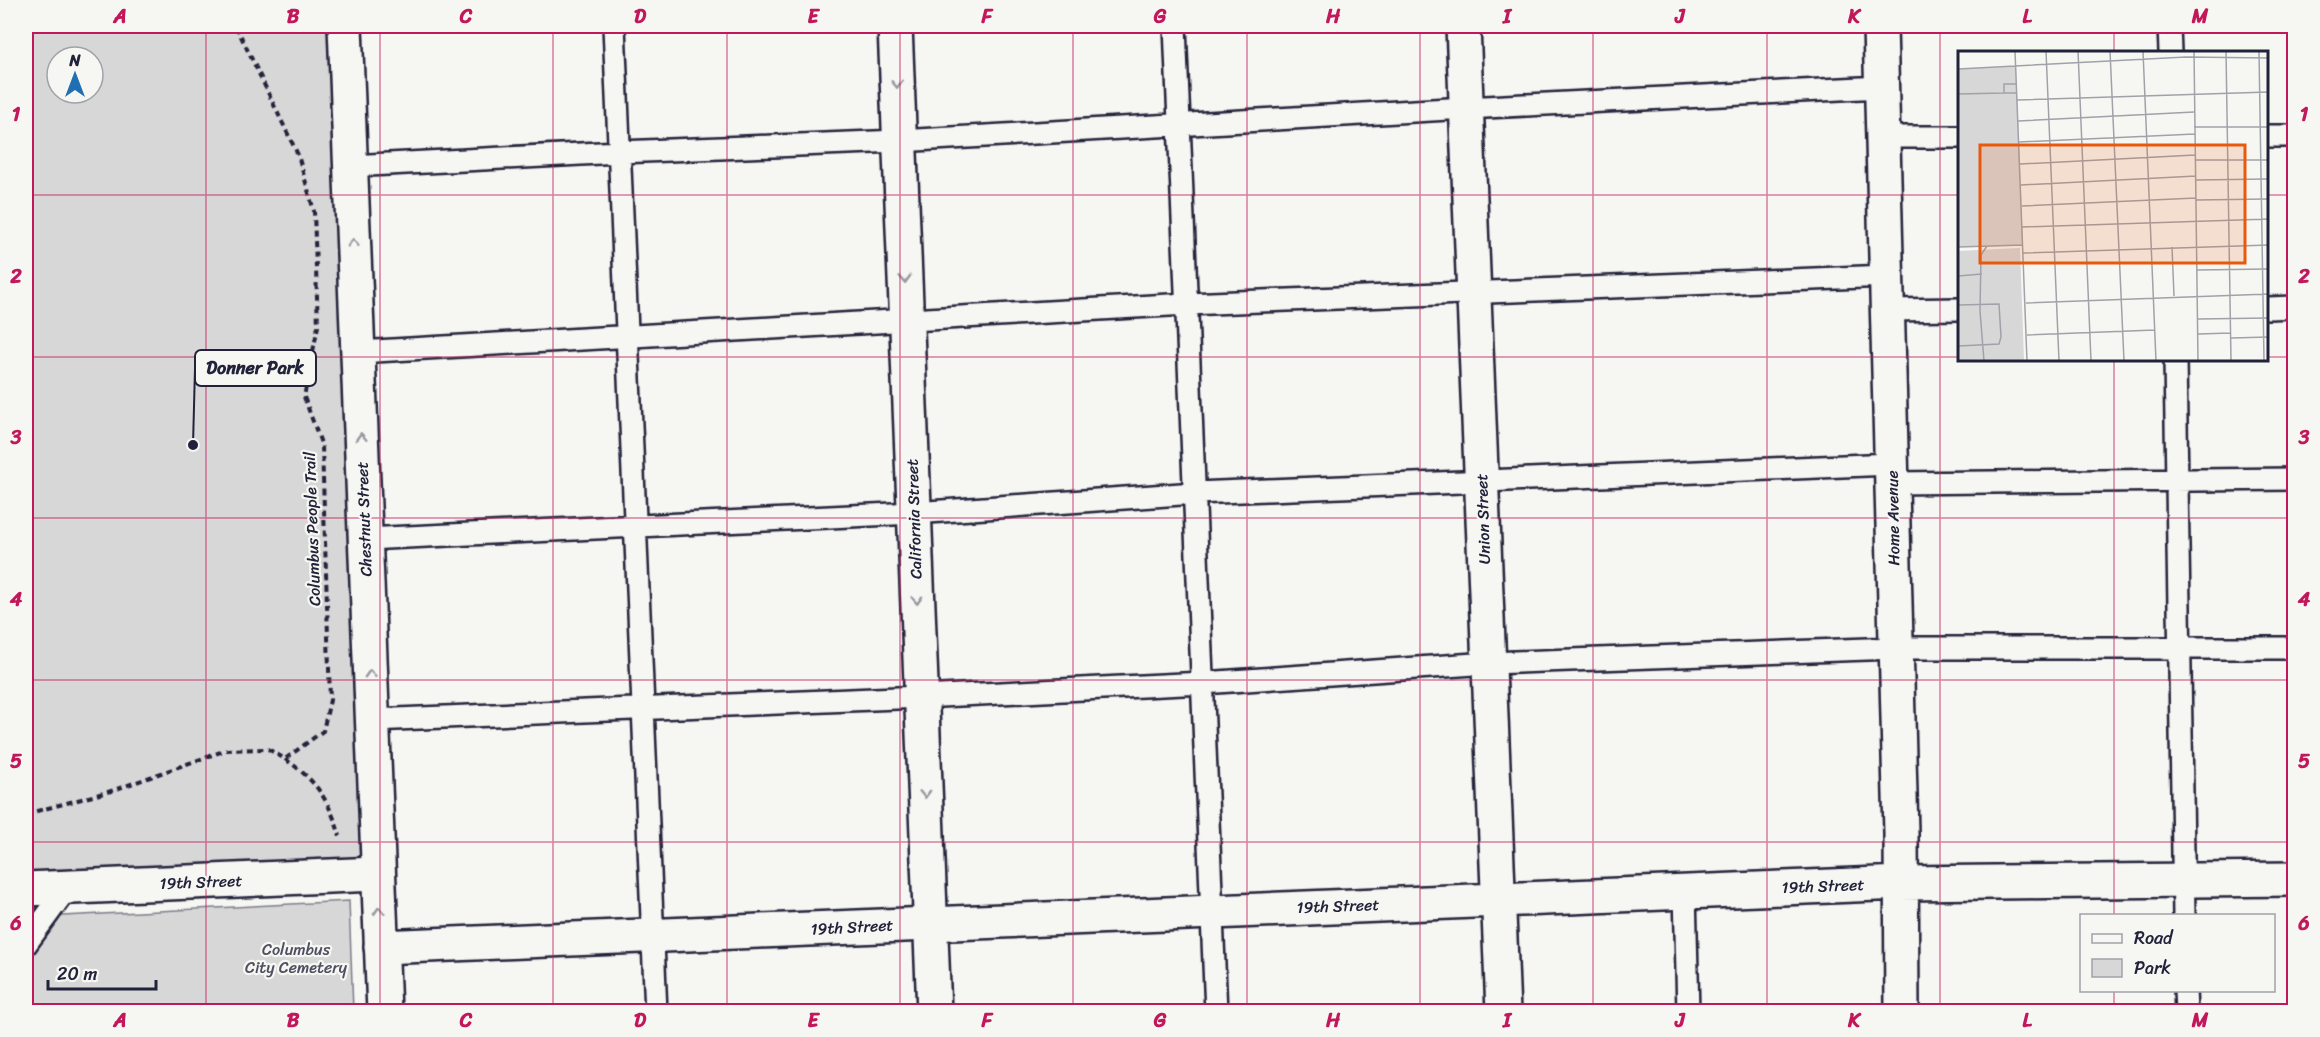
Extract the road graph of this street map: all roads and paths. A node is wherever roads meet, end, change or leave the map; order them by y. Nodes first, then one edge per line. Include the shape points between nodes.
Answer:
1 (236, 26) edge
2 (345, 26) edge
3 (614, 26) edge
4 (895, 26) edge
5 (1175, 26) edge
6 (1463, 26) edge
7 (1880, 26) edge
8 (2169, 26) edge
9 (2170, 51) edge
10 (1881, 87) junction
11 (1466, 108) junction
12 (1179, 124) junction
13 (2269, 136) edge
14 (2295, 136) edge
15 (1883, 137) junction
16 (1958, 137) edge
17 (899, 141) junction
18 (619, 152) junction
19 (350, 166) junction
20 (1887, 276) junction
21 (1474, 291) junction
22 (1187, 304) junction
23 (2295, 307) edge
24 (2269, 308) edge
25 (1958, 309) edge
26 (1887, 310) junction
27 (906, 322) junction
28 (627, 338) junction
29 (358, 352) junction
30 (2175, 362) edge
31 (1892, 473) junction
32 (2295, 479) edge
33 (1481, 481) junction
34 (2177, 481) junction
35 (1195, 493) junction
36 (914, 513) junction
37 (635, 527) junction
38 (365, 539) junction
39 (2180, 647) junction
40 (1896, 648) junction
41 (2295, 648) edge
42 (1489, 663) junction
43 (1203, 683) junction
44 (921, 697) junction
45 (642, 708) junction
46 (372, 720) junction
47 (285, 759) junction
48 (26, 814) edge
49 (377, 874) junction
50 (342, 876) junction
51 (2295, 879) edge
52 (2184, 880) junction
53 (1902, 883) junction
54 (67, 888) junction
55 (26, 889) edge
56 (1684, 892) junction
57 (1498, 900) junction
58 (1213, 912) junction
59 (2184, 914) edge
60 (930, 924) junction
61 (652, 936) junction
62 (26, 944) edge
63 (381, 947) junction
64 (2185, 992) edge
65 (384, 1011) edge
66 (656, 1011) edge
67 (934, 1011) edge
68 (1216, 1011) edge
69 (1503, 1011) edge
70 (1688, 1011) edge
71 (1902, 1011) edge
72 (2186, 1011) edge

1 - 47 path, Columbus People Trail via 298,155 314,211 318,326 304,397 322,446 330,700 323,732
2 - 19 street, Chestnut Street
3 - 18 lane
4 -> 17 street, California Street
5 - 12 lane
6 - 11 street, Union Street
7 - 10 street, Home Avenue
8 - 9 lane
10 - 11 lane
10 - 15 street, Home Avenue
11 - 12 lane
11 - 21 street, Union Street
12 - 17 lane
12 - 22 lane
13 - 14 lane
15 - 16 lane
15 - 20 street, Home Avenue
17 - 18 lane
17 -> 27 street, California Street
18 - 19 lane
18 - 28 lane
29 -> 19 street, Chestnut Street
20 - 21 lane
20 - 26 street, Home Avenue
21 - 22 lane
21 - 33 street, Union Street
22 - 27 lane
22 - 35 lane
23 - 24 lane
25 - 26 lane
26 - 31 street, Home Avenue
27 - 28 lane
27 - 36 street, California Street
28 - 29 lane
28 - 37 lane
38 -> 29 street, Chestnut Street
30 - 34 lane
31 - 33 lane
31 - 34 lane
31 - 40 street, Home Avenue
32 - 34 lane
33 - 35 lane
33 - 42 street, Union Street
34 - 39 lane
35 - 36 lane
35 - 43 lane
36 - 37 lane
36 -> 44 street, California Street
37 - 38 lane
37 - 45 lane
46 -> 38 street, Chestnut Street
39 - 40 lane
39 - 41 lane
39 - 52 lane
40 - 42 lane
40 - 53 street, Home Avenue
42 - 43 lane
42 - 57 street, Union Street
43 - 44 lane
43 - 58 lane
44 - 45 lane
44 -> 60 street, California Street
45 - 46 lane
45 - 61 lane
46 - 49 street, Chestnut Street
47 - 48 path via 268,749 226,750 111,791
47 - 50 path via 307,774 332,810 341,841
49 - 50 street, 19th Street
63 -> 49 street, Chestnut Street
50 - 54 street, 19th Street
51 - 52 street, 19th Street
52 - 53 street, 19th Street
52 - 59 lane
53 - 56 street, 19th Street
53 - 71 street, Home Avenue
54 - 55 street, 19th Street
54 - 62 lane
56 - 57 street, 19th Street
56 - 70 lane
57 - 58 street, 19th Street
57 - 69 street, Union Street
58 - 60 street, 19th Street
58 - 68 lane
60 - 61 street, 19th Street
60 - 67 street, California Street
61 - 63 street, 19th Street
61 - 66 lane
63 - 65 street, Chestnut Street
64 - 72 lane

